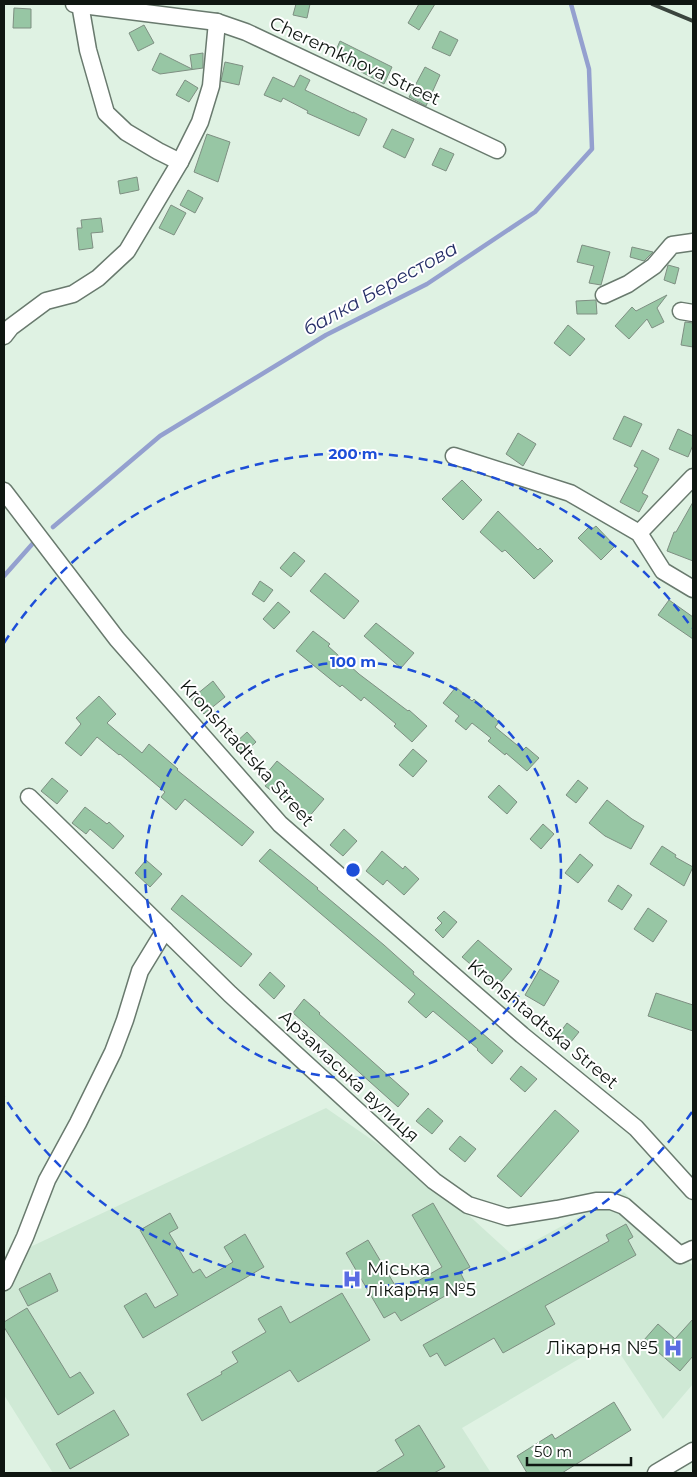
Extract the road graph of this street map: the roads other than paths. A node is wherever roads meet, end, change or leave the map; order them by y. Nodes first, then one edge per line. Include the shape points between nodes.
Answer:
1 (74, 4) edge
2 (80, 4) edge
3 (217, 22) junction
4 (497, 150) dead end
5 (180, 162) junction
6 (693, 242) edge
7 (604, 295) dead end
8 (4, 336) edge
9 (454, 456) dead end
10 (693, 477) edge
11 (4, 491) edge
12 (639, 532) junction
13 (693, 589) edge
14 (29, 797) dead end
15 (165, 930) junction
16 (693, 1191) edge
17 (693, 1249) edge
18 (4, 1282) edge
19 (693, 1451) edge
20 (656, 1473) edge

1 - 2 street, Cheremkhova Street
2 - 3 street, Cheremkhova Street
2 - 5 street via 88,50 106,113 126,132
3 - 4 street, Cheremkhova Street via 246,32
3 - 5 street via 211,86 200,122
5 - 8 street via 126,251 98,278 73,294 46,301
6 - 7 street via 672,246 654,266 628,284
9 - 12 street via 570,493
10 - 12 street
11 - 16 street, Kronshtadtska Street via 117,639 280,824 522,1035 636,1128
12 - 13 street via 663,571
14 - 15 street, Арзамаська вулиця
15 - 17 street, Арзамаська вулиця via 434,1181 468,1205 506,1217 610,1201 624,1206 680,1255
15 - 18 street via 140,971 113,1052 47,1180
19 - 20 street

